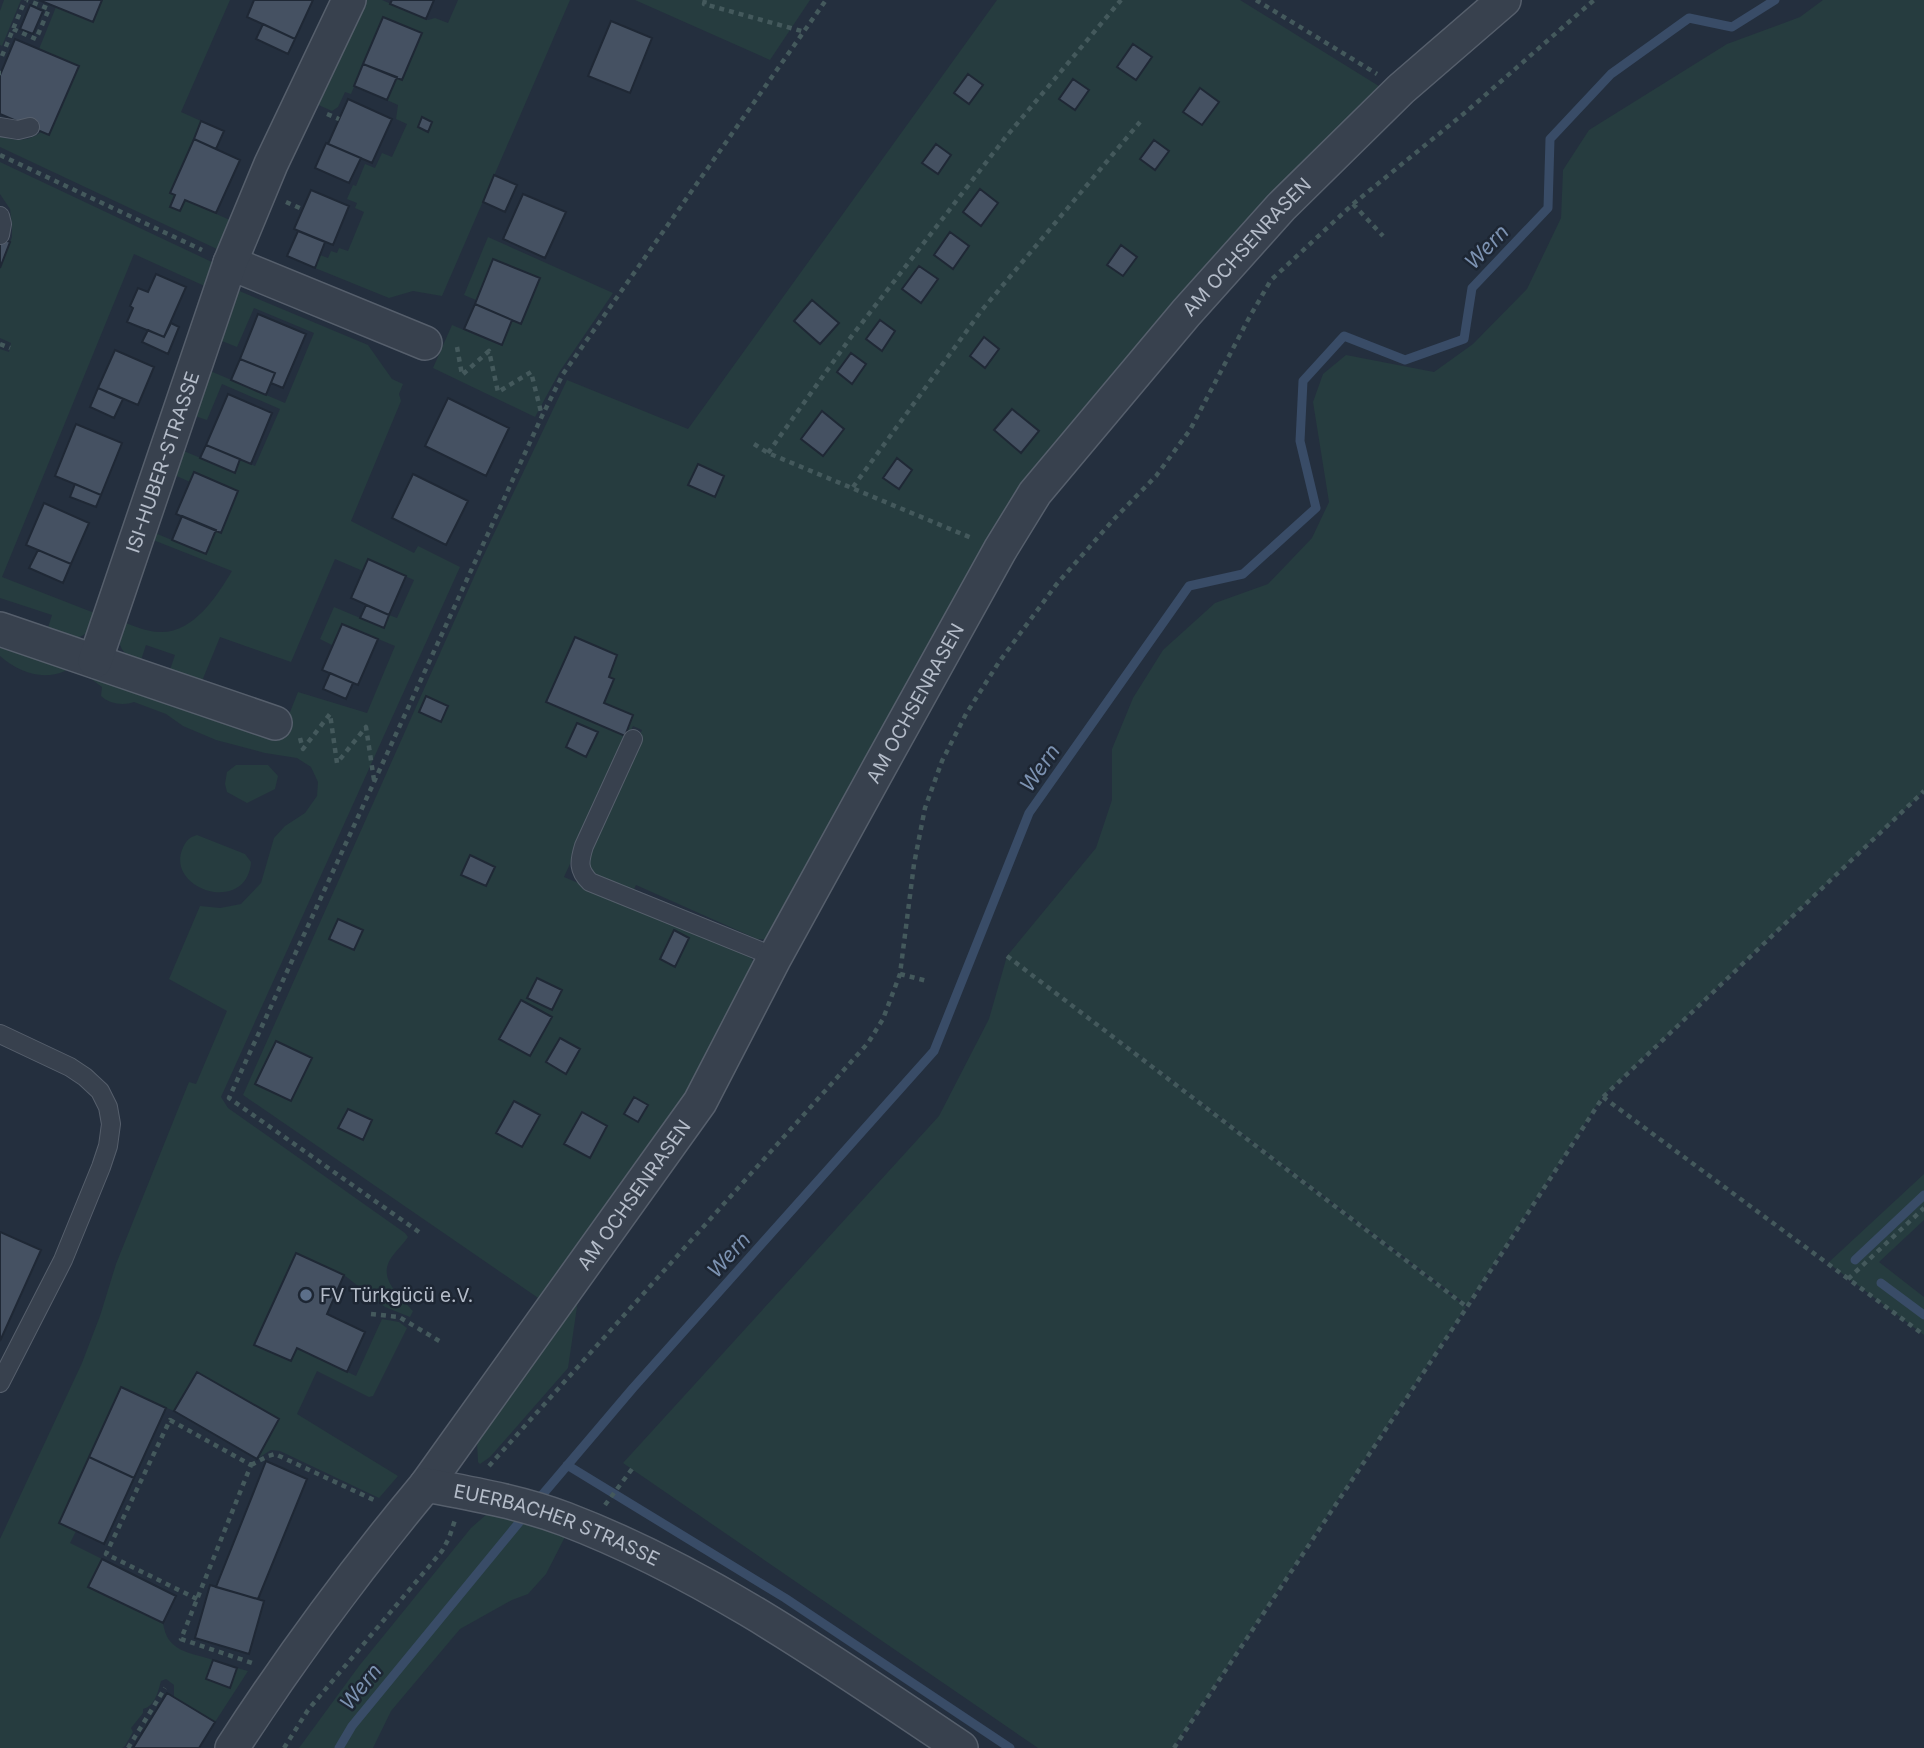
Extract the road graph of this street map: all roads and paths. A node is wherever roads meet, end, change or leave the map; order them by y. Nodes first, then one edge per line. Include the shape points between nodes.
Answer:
1 (26, 0) edge
2 (349, 0) edge
3 (705, 0) edge
4 (826, 0) edge
5 (1121, 0) edge
6 (1256, 0) edge
7 (1504, 0) edge
8 (1594, 0) edge
9 (13, 29) junction
10 (805, 32) junction
11 (1, 57) edge
12 (1401, 89) junction
13 (1140, 122) dead end
14 (0, 127) edge
15 (30, 127) dead end
16 (0, 155) edge
17 (1353, 204) junction
18 (0, 216) edge
19 (0, 235) edge
20 (1383, 236) dead end
21 (230, 263) junction
22 (425, 343) joint
23 (0, 344) edge
24 (10, 348) dead end
25 (542, 416) junction
26 (754, 444) dead end
27 (768, 453) junction
28 (853, 488) junction
29 (1000, 550) junction
30 (0, 629) edge
31 (95, 661) junction
32 (286, 725) joint
33 (633, 739) dead end
34 (374, 781) junction
35 (1924, 791) edge
36 (1007, 956) dead end
37 (775, 957) junction
38 (900, 974) junction
39 (927, 981) dead end
40 (0, 1034) edge
41 (1603, 1097) junction
42 (1924, 1209) edge
43 (419, 1231) dead end
44 (1848, 1279) junction
45 (1467, 1307) junction
46 (371, 1314) dead end
47 (1924, 1335) edge
48 (442, 1342) dead end
49 (0, 1383) edge
50 (251, 1465) junction
51 (632, 1469) dead end
52 (426, 1485) junction
53 (468, 1493) junction
54 (605, 1504) dead end
55 (402, 1514) junction
56 (197, 1599) junction
57 (282, 1675) junction
58 (165, 1688) dead end
59 (128, 1748) edge
60 (232, 1748) edge
61 (284, 1748) edge
62 (961, 1748) edge
63 (1174, 1748) edge

1 - 9 path
1 - 9 path via 49,9 36,39
2 - 21 street, ISI-HUBER-STRASSE
3 - 10 path via 704,4
4 - 10 path
5 - 27 path via 1005,138
6 - 12 path
7 - 12 street, AM OCHSENRASEN
8 - 17 path
9 - 11 path
10 - 25 path via 564,374
12 - 29 street, AM OCHSENRASEN via 1281,207 1186,313 1035,493
13 - 28 path via 982,310
14 - 15 lane
16 - 21 path
17 - 20 path
17 - 38 path via 1271,280 1190,430 1156,476 1056,585 966,714 925,808
18 - 19 lane
21 - 22 street
21 - 31 street, ISI-HUBER-STRASSE
22 - 25 path via 455,338 462,375 489,351 498,392 531,372
23 - 24 path
25 - 34 path
26 - 27 path
27 - 28 path
28 - 29 path
29 - 37 street, AM OCHSENRASEN
30 - 31 street
31 - 32 street
32 - 34 path via 303,749 330,714 337,764 366,727
33 - 37 lane via 584,846 580,859 583,875 590,882
34 - 43 path via 229,1098
35 - 41 path
36 - 45 path
37 - 52 street, AM OCHSENRASEN via 699,1102
38 - 39 path
38 - 53 path via 883,1019 868,1043
40 - 49 lane via 85,1077 100,1091 110,1124 104,1156 63,1260
41 - 44 path
41 - 45 path
42 - 44 path
44 - 47 path
45 - 63 path
46 - 48 path via 399,1317
50 - 55 path via 275,1454
50 - 56 path
50 - 56 path via 170,1420 106,1554
51 - 54 path
52 - 53 street, EUERBACHER STRASSE
52 - 55 street, EUERBACHER STRASSE
53 - 61 path via 442,1551 308,1710
53 - 62 street, EUERBACHER STRASSE via 564,1519 710,1586
55 - 57 street, EUERBACHER STRASSE
56 - 57 path via 181,1639
57 - 60 street, EUERBACHER STRASSE
58 - 59 path

